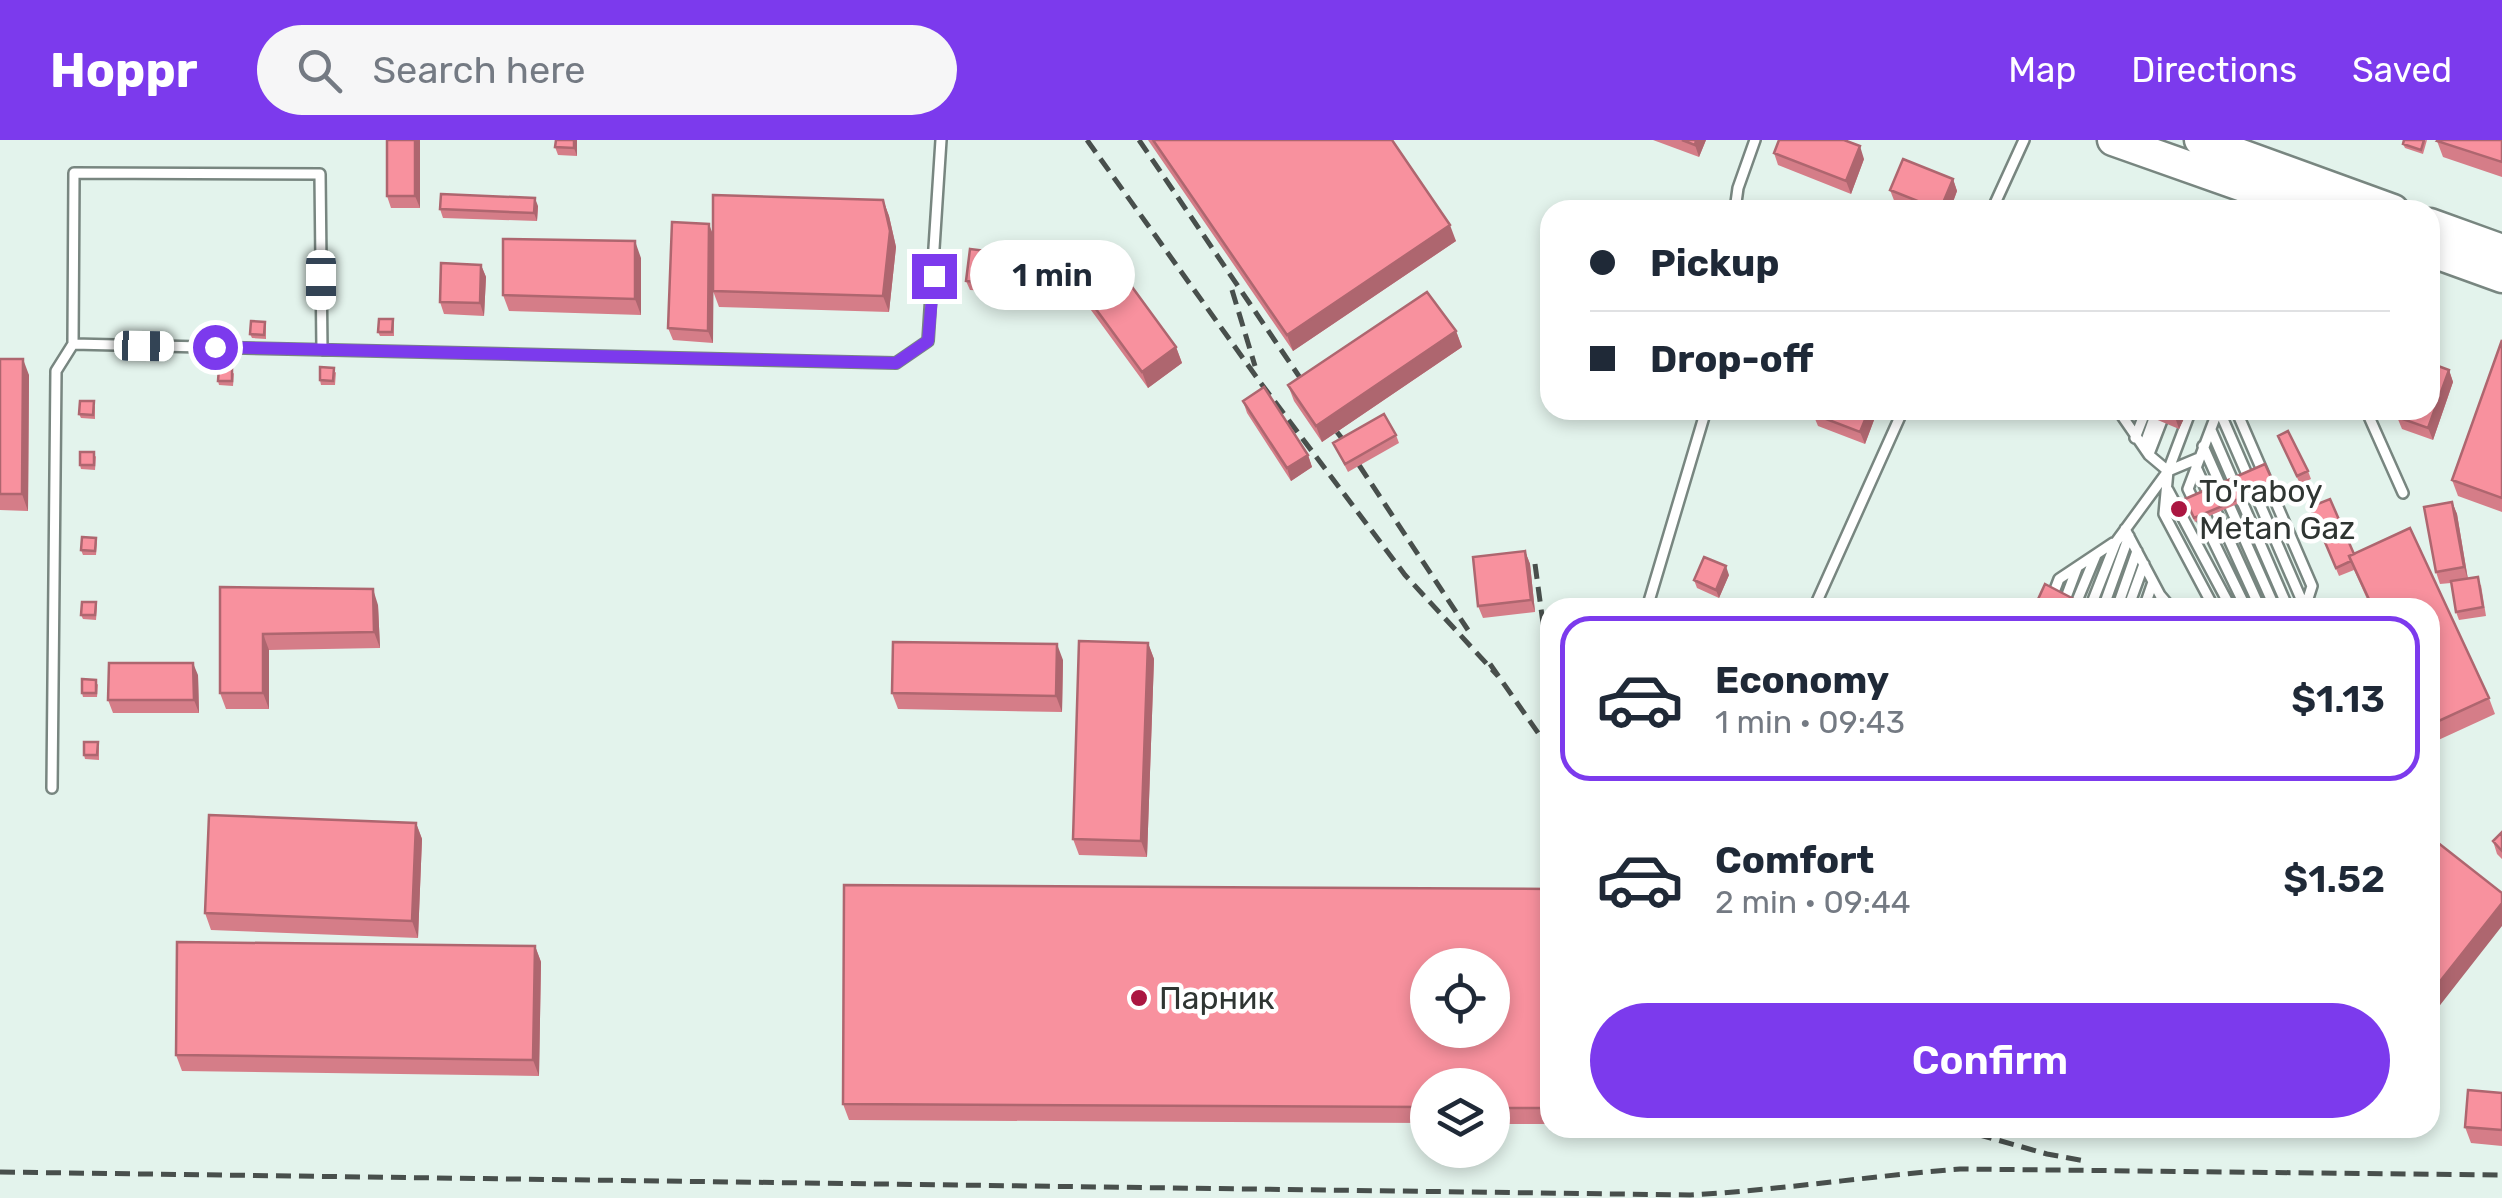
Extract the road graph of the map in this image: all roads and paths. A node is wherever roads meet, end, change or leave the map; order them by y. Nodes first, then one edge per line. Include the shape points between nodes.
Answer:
1 (941, 140) edge
2 (1756, 140) edge
3 (2024, 140) edge
4 (2113, 140) edge
5 (2200, 140) edge
6 (2247, 186) edge
7 (2281, 194) edge
8 (1736, 200) edge
9 (1997, 200) edge
10 (2323, 200) edge
11 (2440, 228) edge
12 (2502, 250) edge
13 (2440, 255) edge
14 (2502, 277) edge
15 (73, 344) junction
16 (322, 350) junction
17 (1703, 420) edge
18 (1898, 420) edge
19 (2125, 420) edge
20 (2130, 420) edge
21 (2142, 420) edge
22 (2154, 420) edge
23 (2161, 420) edge
24 (2187, 420) edge
25 (2214, 420) edge
26 (2223, 420) edge
27 (2240, 420) edge
28 (2370, 420) edge
29 (2128, 426) junction
30 (2210, 430) junction
31 (2135, 438) junction
32 (2204, 446) junction
33 (2146, 450) junction
34 (2197, 462) junction
35 (2168, 471) junction
36 (2167, 488) junction
37 (2402, 493) dead end
38 (2127, 533) junction
39 (2116, 542) junction
40 (2137, 550) junction
41 (2096, 555) junction
42 (2144, 564) junction
43 (2078, 567) junction
44 (2153, 582) junction
45 (1650, 598) edge
46 (1818, 598) edge
47 (2052, 598) edge
48 (2066, 598) edge
49 (2078, 598) edge
50 (2094, 598) edge
51 (2106, 598) edge
52 (2120, 598) edge
53 (2132, 598) edge
54 (2147, 598) edge
55 (2158, 598) edge
56 (2209, 598) edge
57 (2226, 598) edge
58 (2241, 598) edge
59 (2256, 598) edge
60 (2270, 598) edge
61 (2284, 598) edge
62 (2301, 598) edge
63 (2308, 598) edge
64 (52, 788) dead end

1 - 16 lane via 928,341 896,363
2 - 8 lane
3 - 9 lane
4 - 6 main road
5 - 6 main road
6 - 7 main road
7 - 10 main road
11 - 12 main road
13 - 14 main road
15 - 16 lane
15 - 16 lane via 74,173 320,174
15 - 64 lane via 56,370
17 - 45 lane
18 - 46 lane
19 - 29 lane
20 - 29 lane
21 - 31 lane
22 - 33 lane
23 - 33 lane
24 - 35 lane
25 - 30 lane
26 - 62 lane
27 - 63 lane via 2312,586
28 - 37 lane
29 - 31 lane
30 - 32 lane
30 - 61 lane
31 - 33 lane
32 - 34 lane
32 - 60 lane
33 - 35 lane
34 - 35 lane
34 - 58 lane via 2188,489
34 - 59 lane
35 - 36 lane
35 - 38 lane
36 - 56 lane via 2164,514
36 - 57 lane
38 - 39 lane
38 - 40 lane
38 - 51 lane
39 - 41 lane
39 - 50 lane
40 - 42 lane
40 - 52 lane
41 - 43 lane
41 - 49 lane
42 - 44 lane
42 - 53 lane
43 - 47 lane via 2059,579
43 - 48 lane
44 - 54 lane
44 - 55 lane

